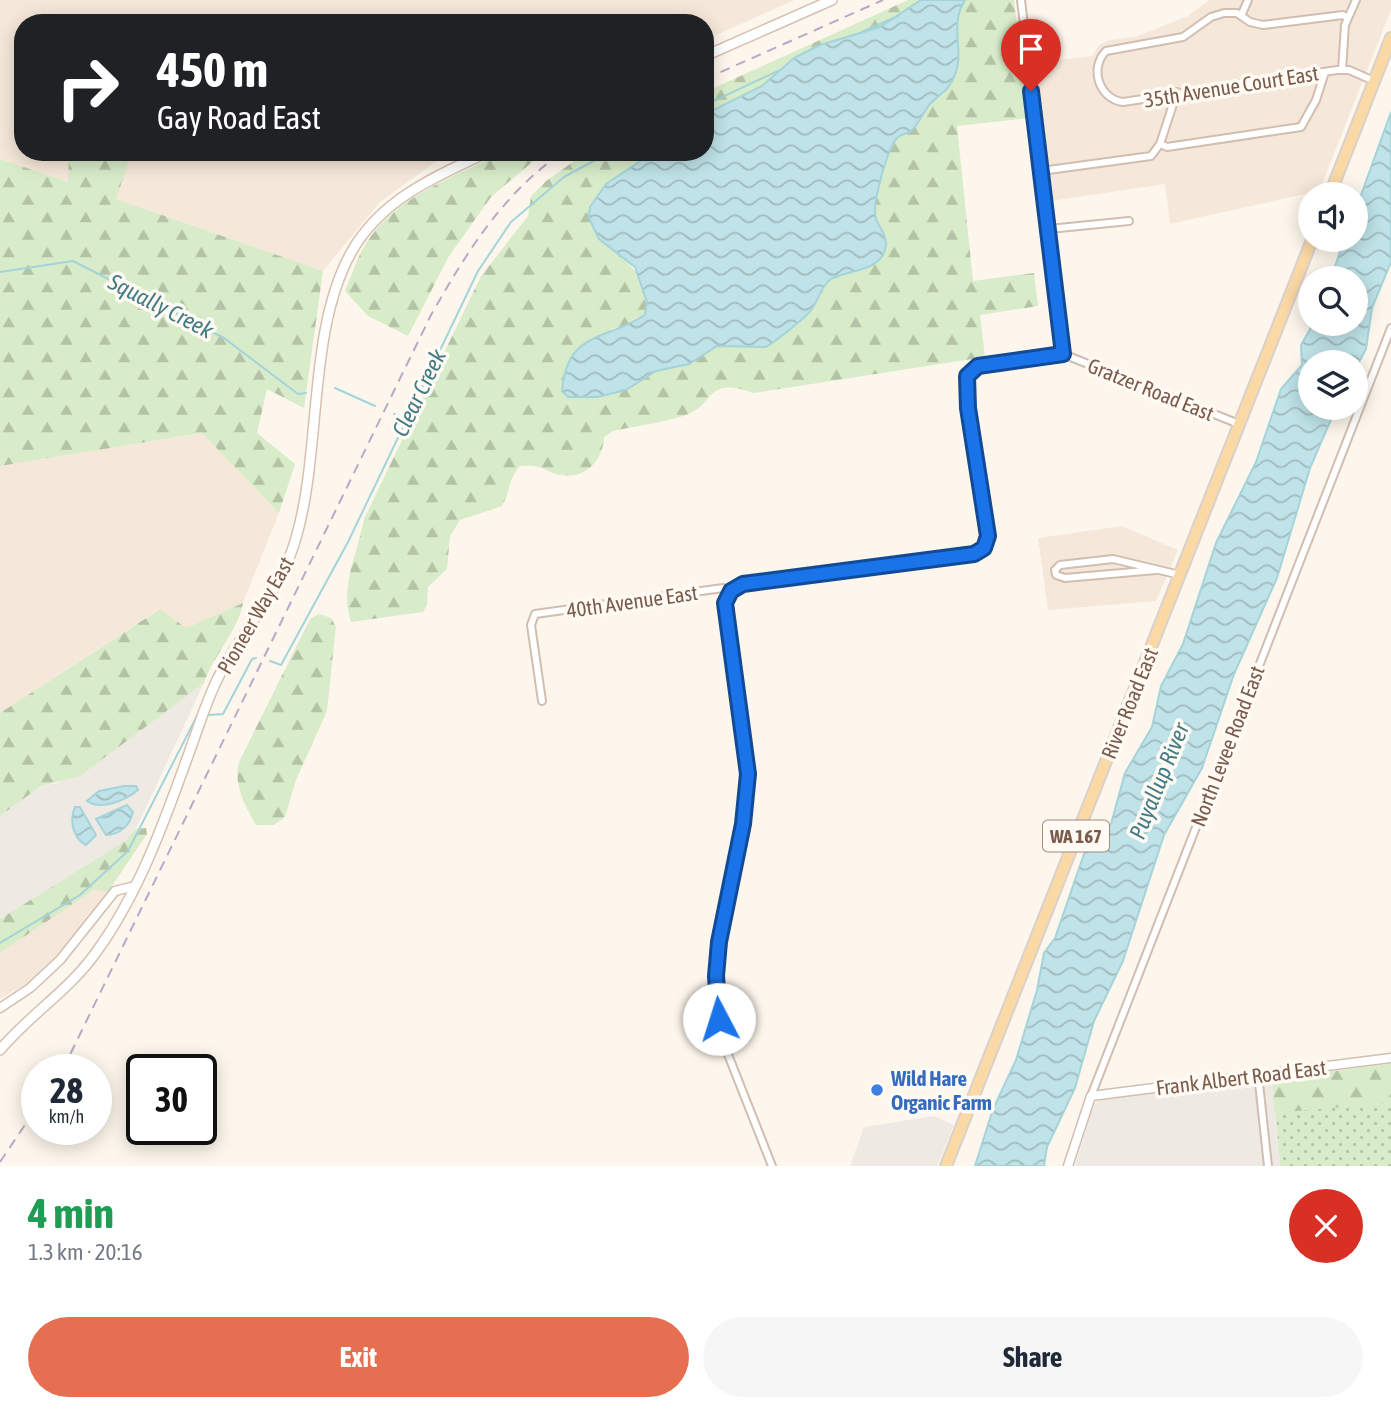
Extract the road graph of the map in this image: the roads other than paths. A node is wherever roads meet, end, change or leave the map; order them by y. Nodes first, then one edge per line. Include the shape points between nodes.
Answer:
1 (832, 0) edge
2 (1021, 0) edge
3 (1248, 0) edge
4 (1356, 0) edge
5 (1241, 16) junction
6 (1348, 18) junction
7 (1391, 38) edge
8 (714, 52) edge
9 (1342, 70) junction
10 (1325, 72) junction
11 (1374, 81) junction
12 (1177, 92) junction
13 (1160, 144) junction
14 (470, 161) edge
15 (1041, 171) junction
16 (1335, 182) edge
17 (1129, 220) dead end
18 (1049, 229) junction
19 (1307, 252) edge
20 (1391, 328) edge
21 (1063, 354) junction
22 (1239, 424) junction
23 (1156, 570) junction
24 (1180, 575) junction
25 (729, 594) junction
26 (542, 701) dead end
27 (135, 886) junction
28 (0, 1008) edge
29 (0, 1050) edge
30 (1391, 1058) edge
31 (1258, 1074) junction
32 (1091, 1096) junction
33 (772, 1166) edge
34 (946, 1166) edge
35 (1068, 1166) edge
36 (1268, 1166) edge

1 - 8 main road
2 - 15 street
3 - 5 street
4 - 6 street
5 - 6 street via 1264,25
5 - 12 street, 35th Avenue Court East via 1218,14 1183,37 1106,51 1099,61 1098,78 1107,95 1118,102
6 - 9 street
7 - 11 main road
9 - 10 street, 35th Avenue Court East
9 - 11 street, 35th Avenue Court East
10 - 12 street, 35th Avenue Court East
10 - 13 street via 1304,124 1294,129 1167,147
11 - 16 main road
12 - 13 street
13 - 15 street via 1146,157
14 - 27 main road, Pioneer Way East via 419,186 385,210 359,239 345,266 329,320 296,540 273,590 216,682
15 - 18 street
17 - 18 street
18 - 21 street
19 - 22 main road, River Road East / WA 167
20 - 32 street, North Levee Road East
21 - 22 street, Gratzer Road East
21 - 25 street via 978,366 967,376 988,536 980,552 743,584
22 - 24 main road, River Road East / WA 167
23 - 23 street via 1114,559 1060,565 1055,570 1065,578
23 - 24 street
24 - 34 main road, River Road East / WA 167
25 - 26 street, 40th Avenue East via 723,588 533,616
25 - 33 street via 725,615 748,774 743,824 719,942 716,998 727,1052
27 - 28 street via 115,891 60,960
27 - 29 main road, Pioneer Way East via 88,964
30 - 31 street, Frank Albert Road East
31 - 32 street, Frank Albert Road East
31 - 36 street
32 - 35 street, North Levee Road East

